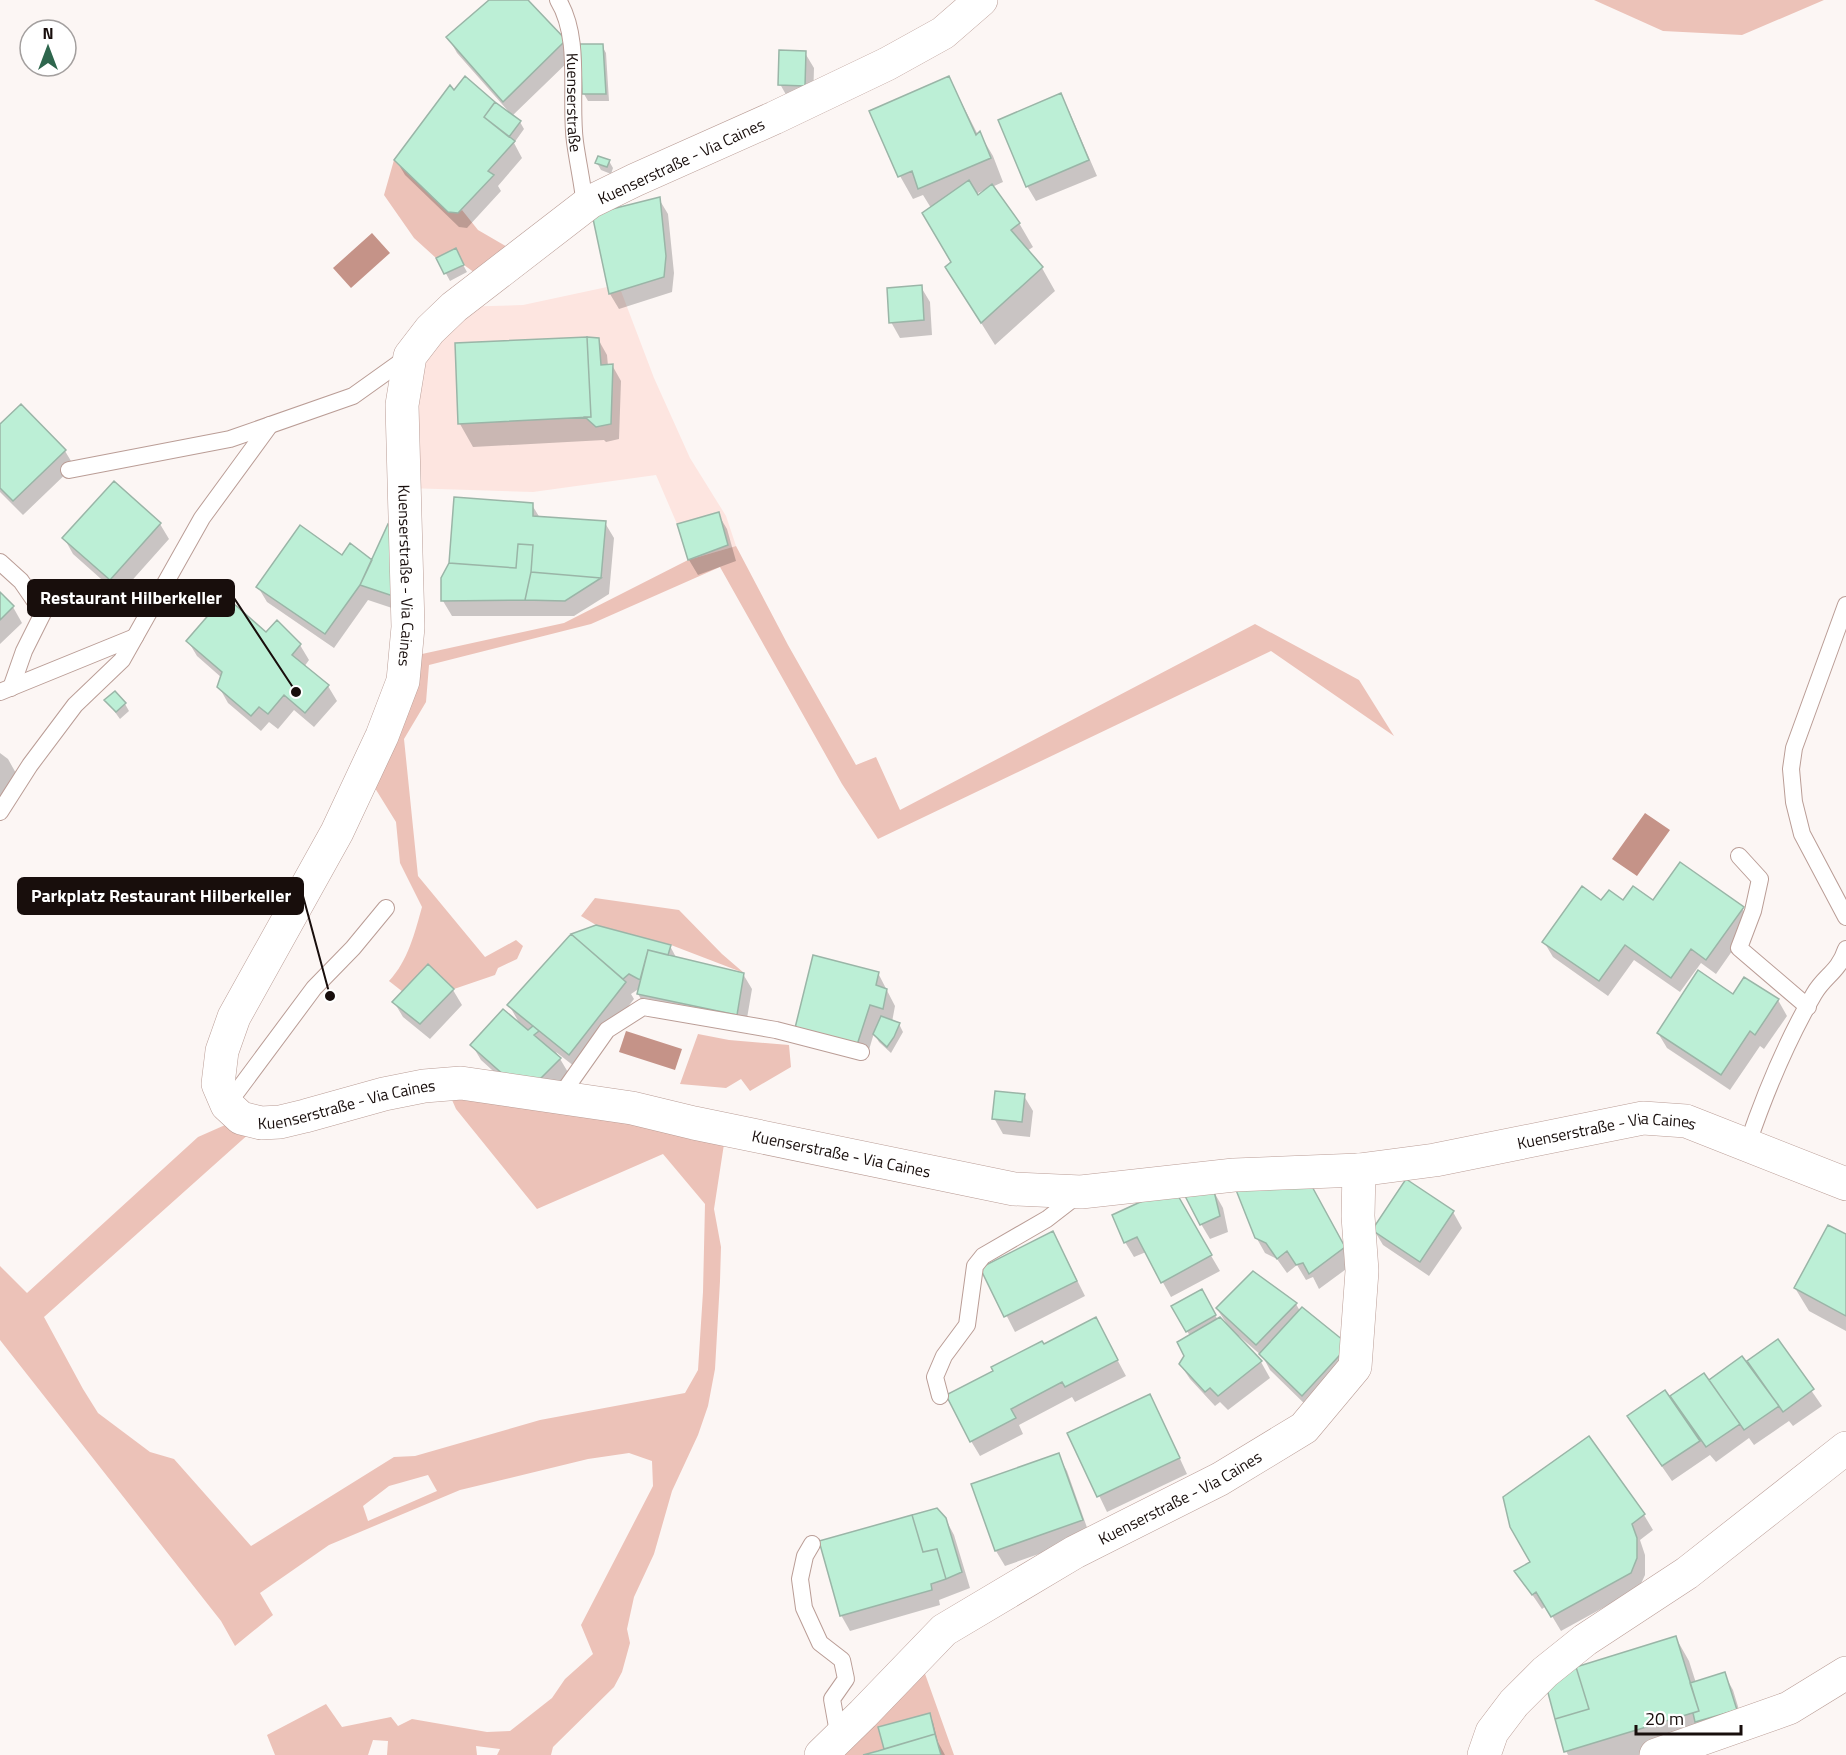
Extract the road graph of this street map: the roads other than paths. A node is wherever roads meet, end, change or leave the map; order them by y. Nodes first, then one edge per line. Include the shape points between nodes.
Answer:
1 (558, 0) edge
2 (981, 0) edge
3 (585, 207) junction
4 (410, 356) junction
5 (270, 425) junction
6 (69, 470) dead end
7 (0, 562) edge
8 (1846, 605) edge
9 (135, 637) junction
10 (5, 690) edge
11 (0, 812) edge
12 (1739, 855) dead end
13 (386, 908) dead end
14 (1846, 917) edge
15 (1846, 949) edge
16 (1808, 1007) junction
17 (861, 1052) dead end
18 (559, 1098) junction
19 (227, 1105) junction
20 (1747, 1146) junction
21 (1359, 1170) junction
22 (1846, 1184) edge
23 (1081, 1192) junction
24 (940, 1396) dead end
25 (1846, 1448) edge
26 (812, 1544) dead end
27 (1846, 1673) edge
28 (830, 1746) edge
29 (1484, 1755) edge
30 (1656, 1755) edge

1 - 3 lane, Kuenserstraße via 571,32 575,141
2 - 3 street, Kuenserstraße - Via Caines via 943,33 887,64 635,180
3 - 4 street, Kuenserstraße - Via Caines via 454,307
4 - 5 lane via 353,396
4 - 19 street, Kuenserstraße - Via Caines via 402,405 408,627 403,681 337,832 234,1017 219,1067 218,1084
5 - 6 lane via 230,439
5 - 9 lane via 202,518
7 - 10 lane via 21,581 43,613
8 - 14 lane via 1794,748 1791,769 1802,834
9 - 10 lane
9 - 11 lane via 122,660 75,705
12 - 16 lane via 1760,879 1739,948
13 - 19 lane via 314,988
15 - 16 lane via 1841,964 1815,992
16 - 20 lane via 1774,1073
17 - 18 lane via 776,1030 643,1008 607,1030
18 - 19 street, Kuenserstraße - Via Caines via 461,1083 424,1086 280,1122 261,1123 241,1118
18 - 23 street, Kuenserstraße - Via Caines via 632,1108 1014,1189
20 - 21 street, Kuenserstraße - Via Caines via 1686,1121 1643,1118 1435,1160
20 - 22 street, Kuenserstraße - Via Caines
21 - 23 street, Kuenserstraße - Via Caines via 1234,1175
21 - 28 street, Kuenserstraße - Via Caines via 1362,1271 1355,1367 1304,1428 1220,1479 1075,1552 944,1630
23 - 24 lane via 1047,1219 983,1256 975,1266 967,1325 944,1356 935,1377
25 - 29 street via 1687,1573 1585,1640 1545,1672 1492,1732
26 - 28 lane via 800,1579 804,1608 820,1643 842,1660 846,1679 832,1699
27 - 30 street via 1789,1708

